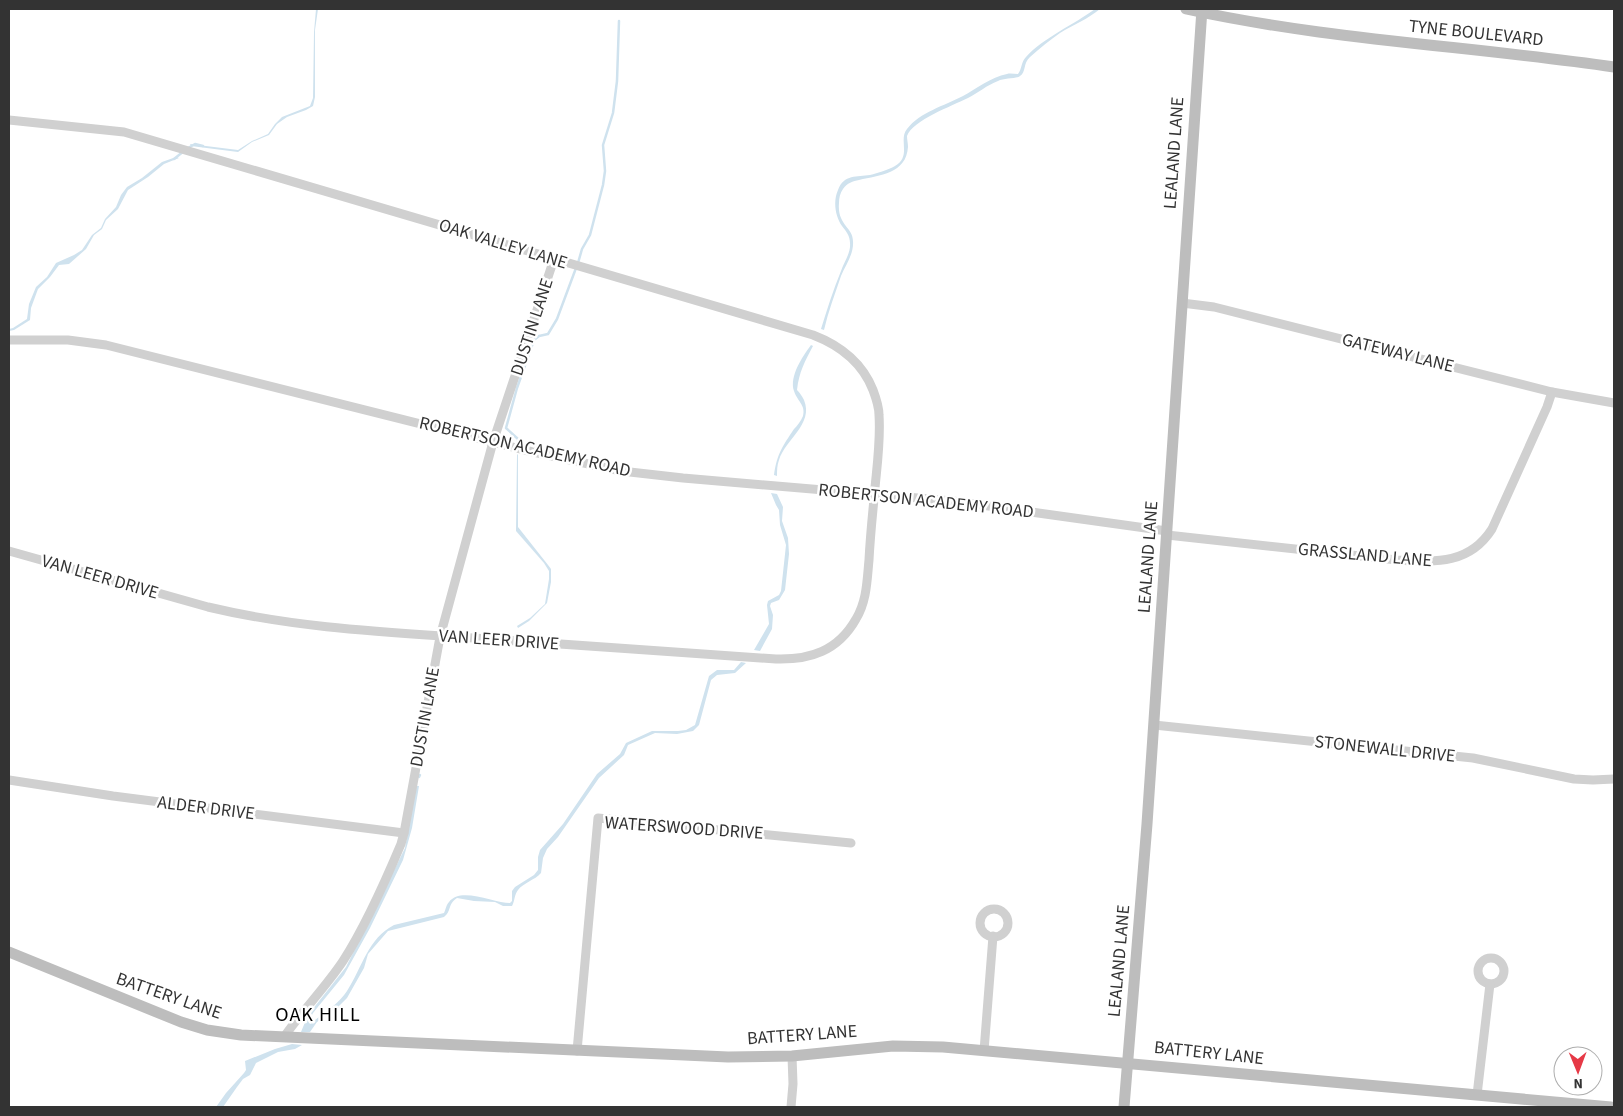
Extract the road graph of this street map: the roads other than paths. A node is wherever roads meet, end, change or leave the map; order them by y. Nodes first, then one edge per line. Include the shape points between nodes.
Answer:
1 (1186, 9) edge
2 (1202, 10) edge
3 (1614, 67) edge
4 (9, 120) edge
5 (554, 260) junction
6 (1182, 303) junction
7 (9, 340) edge
8 (1552, 392) junction
9 (1614, 403) edge
10 (493, 442) junction
11 (874, 494) junction
12 (1167, 533) junction
13 (9, 551) edge
14 (440, 637) junction
15 (1154, 725) junction
16 (1614, 779) edge
17 (9, 780) edge
18 (404, 833) junction
19 (851, 843) dead end
20 (993, 936) dead end
21 (9, 952) edge
22 (1490, 984) dead end
23 (284, 1037) junction
24 (577, 1051) junction
25 (984, 1051) junction
26 (792, 1056) junction
27 (1128, 1063) junction
28 (1477, 1095) junction
29 (791, 1107) edge
30 (1124, 1107) edge
31 (1611, 1107) edge

1 - 2 main road, TYNE BOULEVARD
2 - 3 main road, TYNE BOULEVARD via 1350,36
2 - 6 main road, LEALAND LANE
4 - 5 street, OAK VALLEY LANE via 124,132
5 - 10 street, DUSTIN LANE
5 - 11 street, OAK VALLEY LANE via 822,339 844,352 868,378 878,406 880,428
6 - 8 street, GATEWAY LANE via 1203,305
6 - 12 main road, LEALAND LANE
7 - 10 street, ROBERTSON ACADEMY ROAD via 68,340 106,345
8 - 9 street, GATEWAY LANE
8 - 12 street, GRASSLAND LANE via 1492,529 1481,543 1457,557 1438,561 1397,560
10 - 11 street, ROBERTSON ACADEMY ROAD via 621,471
10 - 14 street, DUSTIN LANE
11 - 12 street, ROBERTSON ACADEMY ROAD via 976,503
11 - 14 street, VAN LEER DRIVE via 868,580 862,607 843,636 810,657 776,658
12 - 15 main road, LEALAND LANE
13 - 14 street, VAN LEER DRIVE via 239,615 317,627
14 - 18 street, DUSTIN LANE
15 - 16 street, STONEWALL DRIVE via 1473,758 1574,779
15 - 27 main road, LEALAND LANE
17 - 18 street, ALDER DRIVE
18 - 23 street, DUSTIN LANE via 384,882 343,960
19 - 24 street, WATERSWOOD DRIVE via 598,818
20 - 25 street
21 - 23 main road, BATTERY LANE via 192,1026 232,1034
22 - 28 street
23 - 24 main road, BATTERY LANE
24 - 26 main road, BATTERY LANE via 709,1057
25 - 26 main road, BATTERY LANE via 893,1046
25 - 27 main road, BATTERY LANE
26 - 29 street
27 - 28 main road, BATTERY LANE
27 - 30 main road, LEALAND LANE
28 - 31 main road, BATTERY LANE

